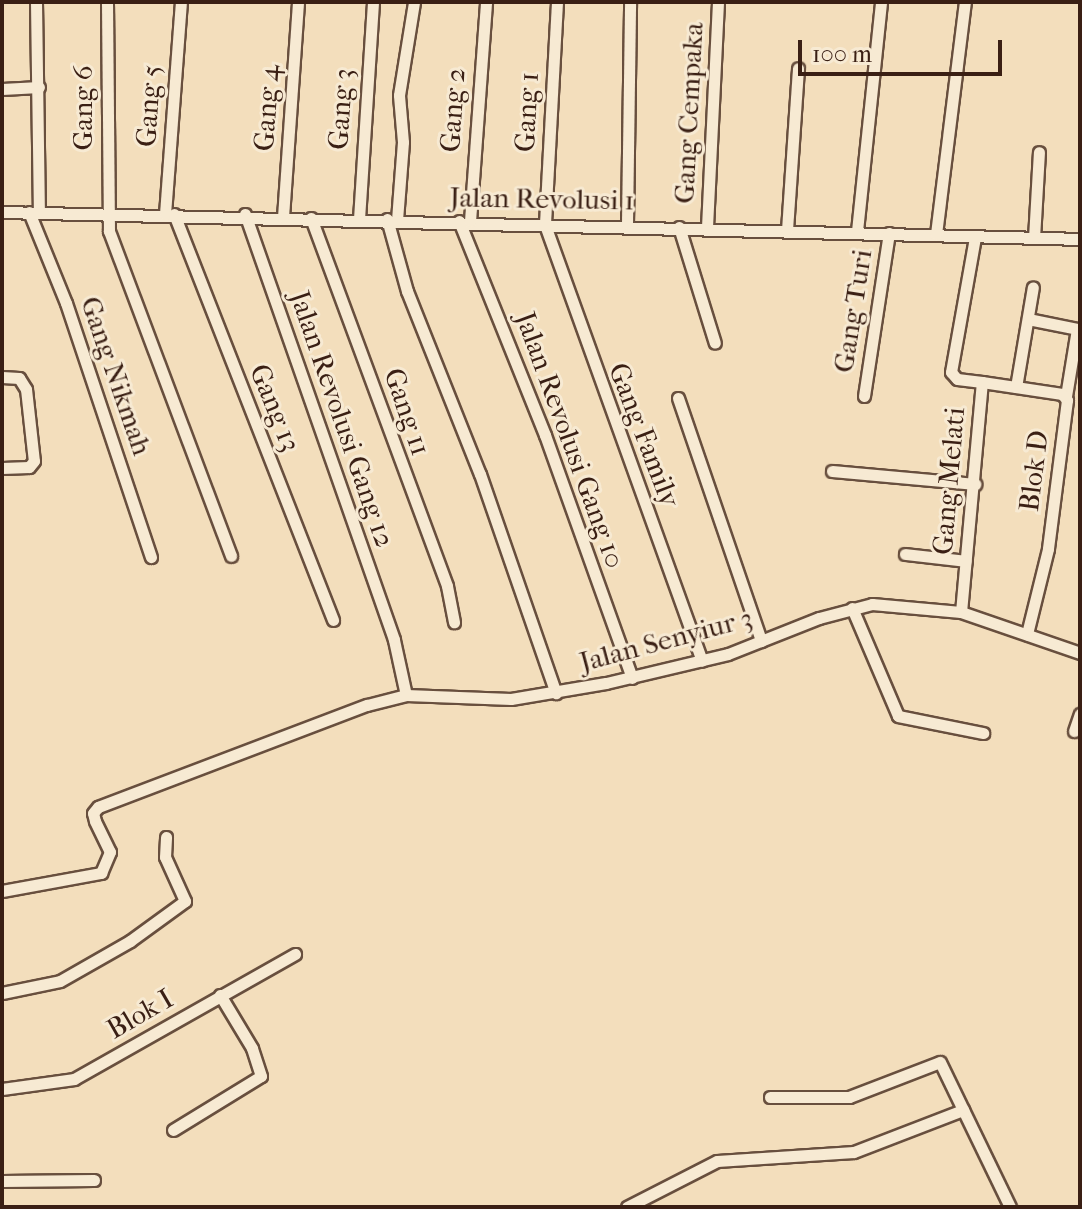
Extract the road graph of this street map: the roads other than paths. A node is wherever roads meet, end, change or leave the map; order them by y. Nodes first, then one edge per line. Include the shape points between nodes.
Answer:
1 (36, 2) edge
2 (107, 2) edge
3 (181, 2) edge
4 (298, 2) edge
5 (373, 2) edge
6 (414, 2) edge
7 (486, 2) edge
8 (557, 2) edge
9 (630, 2) edge
10 (718, 2) edge
11 (881, 2) edge
12 (965, 2) edge
13 (798, 68) dead end
14 (39, 87) junction
15 (2, 89) edge
16 (1039, 152) dead end
17 (2, 212) edge
18 (34, 212) junction
19 (108, 214) junction
20 (170, 214) junction
21 (245, 214) junction
22 (283, 217) junction
23 (311, 218) junction
24 (359, 219) junction
25 (392, 220) junction
26 (465, 221) junction
27 (627, 224) junction
28 (545, 225) junction
29 (679, 227) junction
30 (707, 227) junction
31 (787, 230) junction
32 (857, 231) junction
33 (889, 233) junction
34 (936, 234) junction
35 (975, 237) junction
36 (1034, 238) junction
37 (1080, 239) edge
38 (1033, 287) dead end
39 (1028, 319) junction
40 (715, 343) dead end
41 (2, 377) edge
42 (982, 382) junction
43 (1016, 387) junction
44 (864, 396) dead end
45 (1066, 396) junction
46 (678, 398) dead end
47 (2, 468) edge
48 (832, 471) dead end
49 (975, 484) junction
50 (905, 554) dead end
51 (231, 556) dead end
52 (151, 557) dead end
53 (966, 561) junction
54 (852, 608) junction
55 (961, 612) junction
56 (333, 620) dead end
57 (454, 622) dead end
58 (1027, 634) junction
59 (761, 641) junction
60 (1080, 653) edge
61 (702, 661) junction
62 (632, 678) junction
63 (556, 693) junction
64 (406, 695) junction
65 (1080, 714) edge
66 (1074, 731) dead end
67 (983, 733) dead end
68 (166, 837) dead end
69 (2, 891) edge
70 (295, 954) dead end
71 (2, 993) edge
72 (220, 995) junction
73 (2, 1089) edge
74 (770, 1097) dead end
75 (963, 1110) junction
76 (173, 1130) dead end
77 (94, 1180) dead end
78 (2, 1181) edge
79 (627, 1207) edge
80 (1010, 1207) edge

1 - 14 street
2 - 19 street, Gang 6
3 - 20 street, Gang 5
4 - 22 street, Gang 4
5 - 24 street, Gang 3
6 - 25 street via 399,95 403,142
7 - 26 street, Gang 2
8 - 28 street, Gang 1
9 - 27 street
10 - 30 street, Gang Cempaka
11 - 32 street
12 - 34 street
13 - 31 street
14 - 15 street
14 - 18 street
16 - 36 street
17 - 18 street, Jalan Revolusi 1
18 - 19 street, Jalan Revolusi 1
18 - 52 street, Gang Nikmah
19 - 20 street, Jalan Revolusi 1
19 - 51 street via 117,255
20 - 21 street, Jalan Revolusi 1
20 - 56 street, Gang 13
21 - 22 street, Jalan Revolusi 1
21 - 64 street, Jalan Revolusi Gang 12 via 394,640
22 - 23 street, Jalan Revolusi 1
23 - 24 street, Jalan Revolusi 1
23 - 57 street, Gang 11 via 447,586
24 - 25 street, Jalan Revolusi 1
25 - 26 street, Jalan Revolusi 1
25 - 63 street via 403,278 526,596
26 - 28 street, Jalan Revolusi 1
26 - 62 street, Jalan Revolusi Gang 10
27 - 28 street, Jalan Revolusi 1
27 - 29 street, Jalan Revolusi 1
28 - 61 street, Gang Family
29 - 30 street, Jalan Revolusi 1
29 - 40 street
30 - 31 street, Jalan Revolusi 1
31 - 32 street, Jalan Revolusi 1
32 - 33 street, Jalan Revolusi 1
33 - 34 street, Jalan Revolusi 1
33 - 44 street, Gang Turi
34 - 35 street, Jalan Revolusi 1
35 - 36 street, Jalan Revolusi 1
35 - 42 street, Gang Melati via 951,372 957,379
36 - 37 street, Jalan Revolusi 1
38 - 39 street
39 - 43 street
39 - 45 street via 1077,329
41 - 47 street via 19,378 26,389 34,461 29,467
42 - 43 street, Blok D
42 - 49 street, Gang Melati
43 - 45 street, Blok D
45 - 58 street, Blok D via 1048,549
46 - 59 street
48 - 49 street
49 - 53 street, Gang Melati
50 - 53 street
53 - 55 street, Gang Melati
54 - 55 street, Jalan Senyiur 3 via 889,603
54 - 59 street, Jalan Senyiur 3
54 - 67 street via 898,716
55 - 58 street, Jalan Senyiur 3
58 - 60 street, Jalan Senyiur 3
59 - 61 street, Jalan Senyiur 3
61 - 62 street, Jalan Senyiur 3
62 - 63 street, Jalan Senyiur 3
63 - 64 street, Jalan Senyiur 3 via 511,699
64 - 69 street, Jalan Senyiur 3 via 105,806 93,813 110,852 101,873
65 - 66 street
68 - 71 street via 165,857 185,901 130,941 60,981
70 - 72 street, Blok I
72 - 73 street, Blok I via 74,1079
72 - 76 street via 252,1048 261,1076
74 - 75 street via 849,1097 940,1062
75 - 79 street via 854,1152 717,1161
75 - 80 street
77 - 78 street

